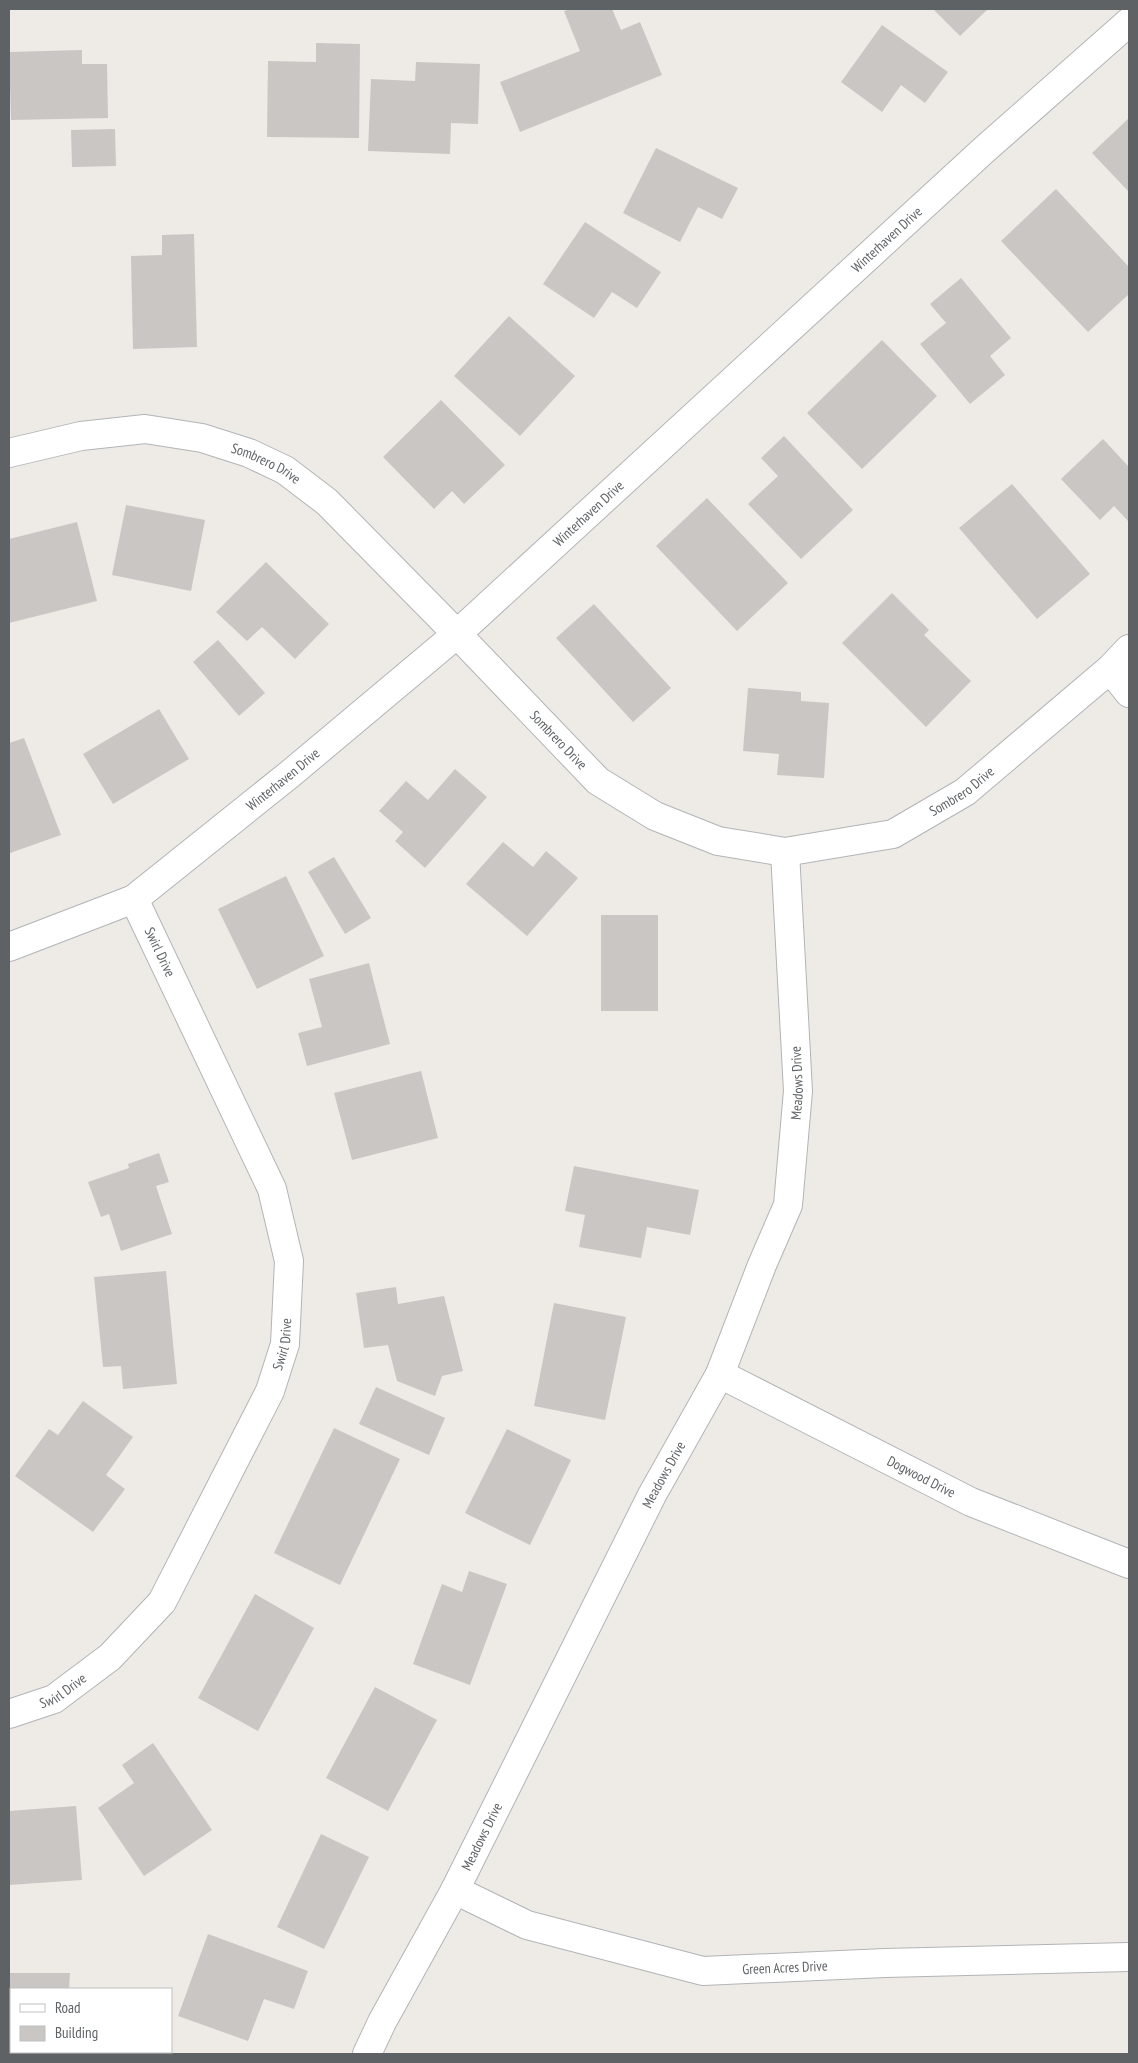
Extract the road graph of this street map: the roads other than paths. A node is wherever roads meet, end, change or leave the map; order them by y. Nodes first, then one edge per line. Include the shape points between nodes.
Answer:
1 (1129, 22) edge
2 (9, 453) edge
3 (457, 634) junction
4 (1129, 649) edge
5 (1110, 669) junction
6 (1129, 693) edge
7 (785, 852) junction
8 (134, 899) junction
9 (9, 947) edge
10 (720, 1374) junction
11 (1129, 1564) edge
12 (9, 1714) edge
13 (455, 1890) junction
14 (1129, 1957) edge
15 (367, 2054) edge

1 - 3 street, Winterhaven Drive via 985,149
2 - 3 street, Sombrero Drive via 81,436 145,429 202,438 249,453 285,470 327,502
3 - 7 street, Sombrero Drive via 598,781 655,816 718,841
3 - 8 street, Winterhaven Drive
4 - 5 street, Sombrero Drive
5 - 6 street
5 - 7 street, Sombrero Drive via 965,792 893,834
7 - 10 street, Meadows Drive via 798,1091 788,1205
8 - 9 street, Winterhaven Drive
8 - 12 street, Swirl Drive via 272,1189 289,1261 285,1344 270,1391 162,1602 110,1657 54,1699
10 - 11 street, Dogwood Drive via 971,1502
10 - 13 street, Meadows Drive via 648,1504
13 - 14 street, Green Acres Drive via 526,1925 702,1971
13 - 15 street, Meadows Drive

